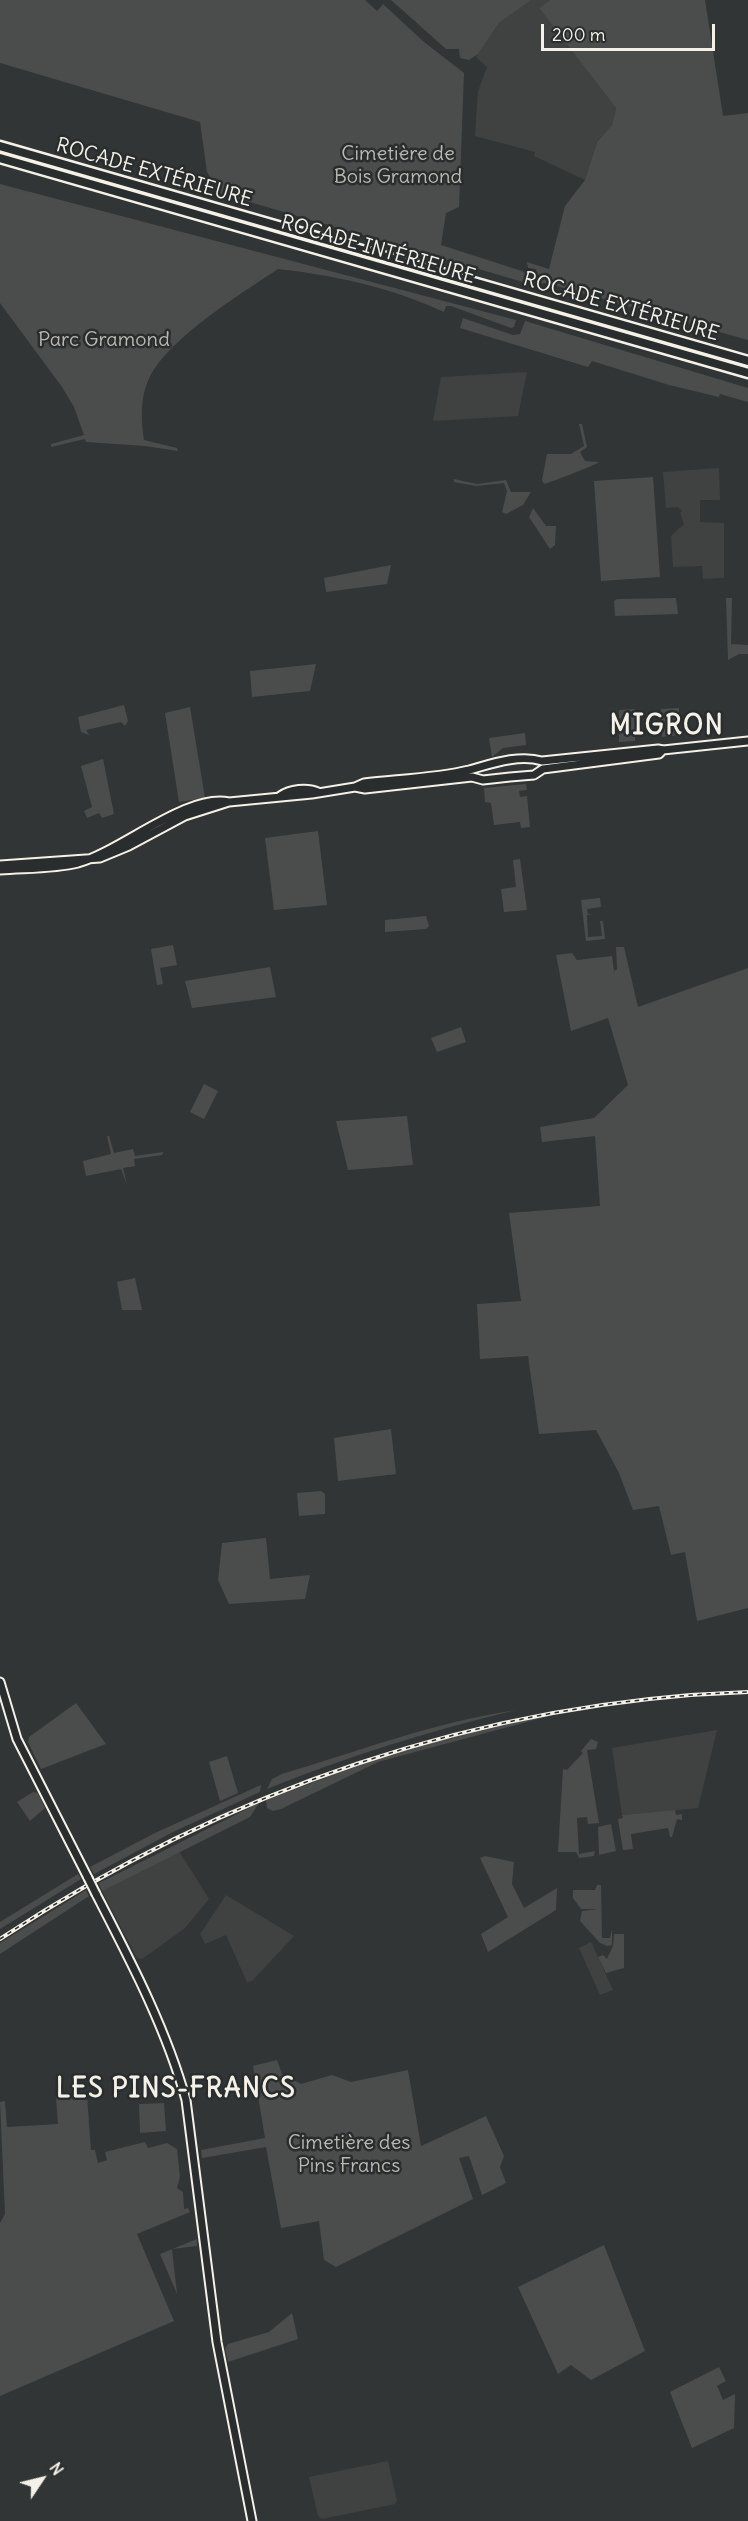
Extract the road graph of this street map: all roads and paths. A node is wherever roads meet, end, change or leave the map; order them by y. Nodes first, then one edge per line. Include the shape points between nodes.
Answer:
1 (0, 146) edge
2 (0, 158) edge
3 (748, 361) edge
4 (748, 373) edge
5 (748, 741) edge
6 (663, 750) junction
7 (355, 787) junction
8 (85, 859) junction
9 (0, 865) edge
10 (0, 870) edge
11 (0, 1682) edge
12 (252, 2521) edge

1 - 3 highway, ROCADE EXTÉRIEURE
2 - 4 highway, ROCADE INTÉRIEURE
5 - 6 street
6 - 7 street via 542,761 532,758
6 - 7 street via 658,754 543,769 534,775
7 - 8 street via 212,801 174,814 132,839
8 - 9 street
8 - 10 street
11 - 12 street, bridge via 17,1739 139,1981 177,2070 186,2100 218,2342

